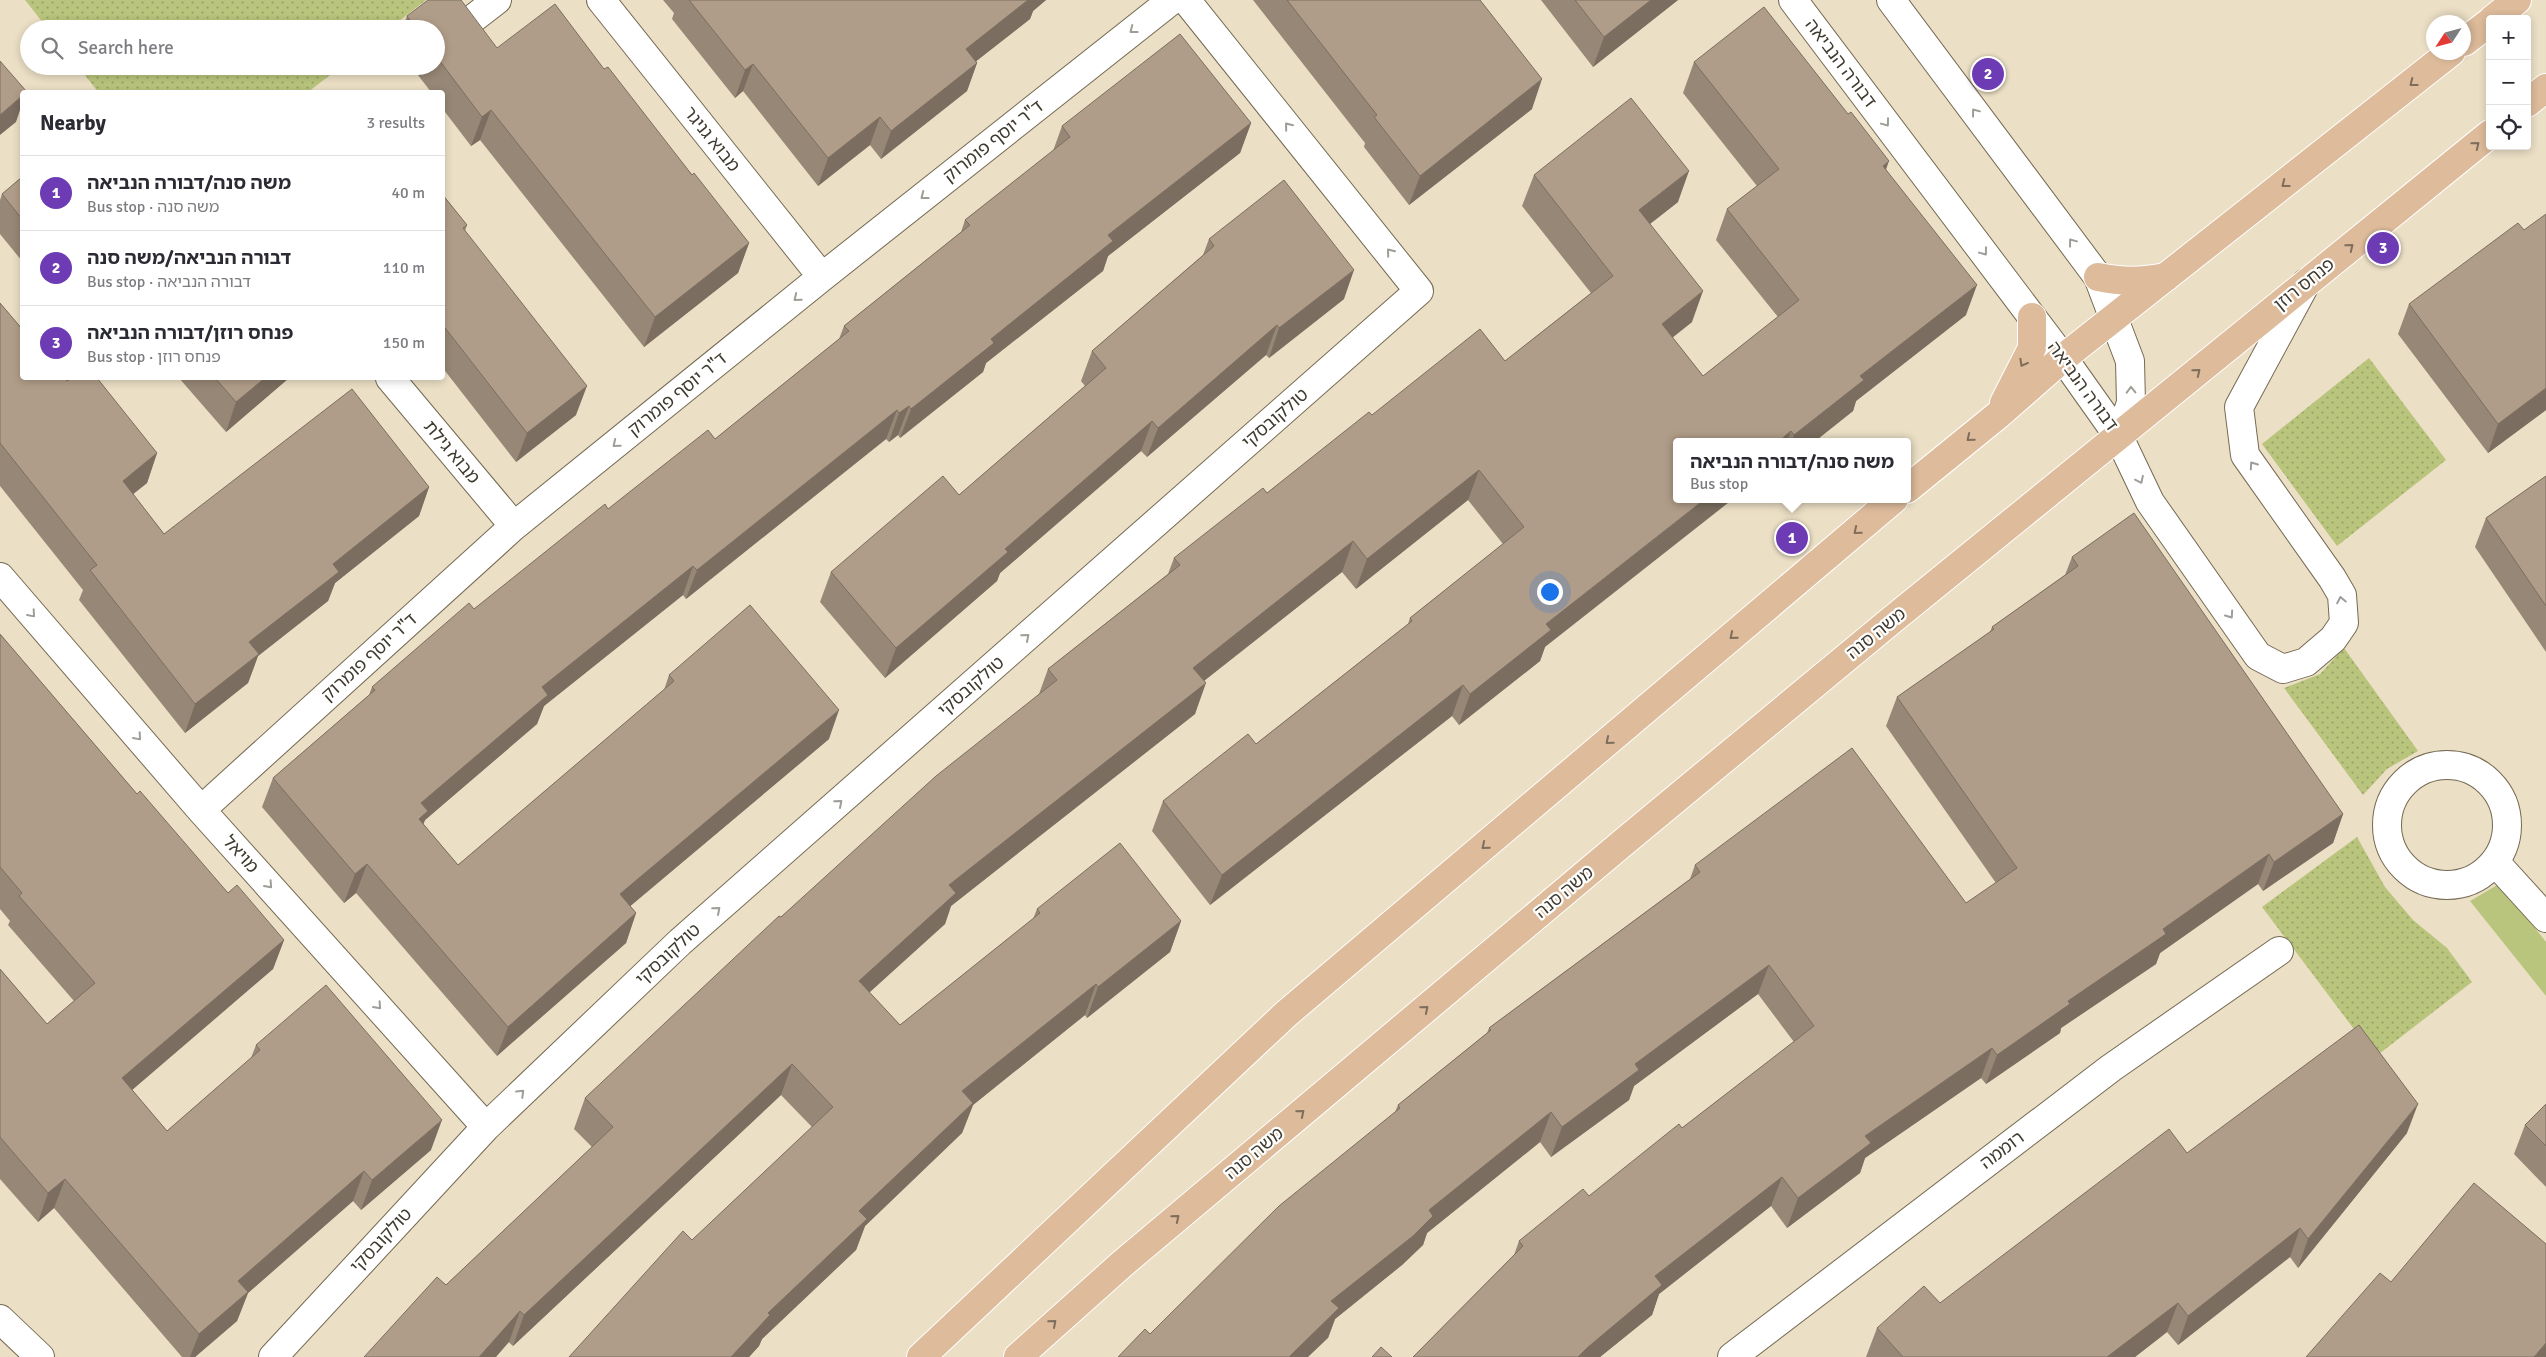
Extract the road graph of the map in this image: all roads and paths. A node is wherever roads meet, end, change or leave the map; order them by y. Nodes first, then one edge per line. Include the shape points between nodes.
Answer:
1 (497, 0) edge
2 (601, 0) edge
3 (1172, 0) edge
4 (1186, 0) edge
5 (1793, 0) edge
6 (1891, 0) edge
7 (2517, 0) edge
8 (2499, 15) edge
9 (466, 24) edge
10 (2486, 25) edge
11 (2471, 37) edge
12 (2441, 60) edge
13 (2546, 88) edge
14 (2531, 100) edge
15 (2486, 137) edge
16 (822, 277) junction
17 (2098, 277) junction
18 (2167, 277) junction
19 (2307, 282) junction
20 (2032, 317) junction
21 (2115, 317) junction
22 (2063, 358) junction
23 (392, 380) edge
24 (1998, 415) junction
25 (2119, 436) junction
26 (1911, 486) edge
27 (1889, 503) edge
28 (514, 526) junction
29 (0, 577) edge
30 (201, 810) junction
31 (2496, 862) junction
32 (2546, 918) edge
33 (2279, 951) dead end
34 (486, 1126) junction
35 (0, 1319) edge
36 (40, 1357) edge
37 (273, 1357) edge
38 (921, 1357) edge
39 (1018, 1357) edge
40 (1732, 1357) edge

1 - 9 street
2 - 16 street, מבוא גניגר
3 -> 16 street, ד"ר יוסף פומרוק
34 -> 4 street, טולקובסקי via 688,936 1419,292
5 -> 20 street, דבורה הנביאה
17 -> 6 street, דבורה הנביאה
7 - 8 main road
10 - 11 main road
12 -> 18 main road
13 - 14 main road
19 -> 15 main road, פנחס רוזן
16 -> 28 street, ד"ר יוסף פומרוק
17 - 18 main road via 2145,282
17 - 21 street, דבורה הנביאה
18 - 21 main road
25 -> 19 main road, פנחס רוזן
25 -> 19 street via 2150,502 2258,656 2283,669 2306,662 2333,639 2344,622 2342,595 2245,454 2239,407
20 - 22 street, דבורה הנביאה
20 -> 24 main road via 2032,348
21 - 22 main road
25 -> 21 street, דבורה הנביאה via 2131,403 2130,361
22 - 24 main road
22 - 25 street, דבורה הנביאה
23 - 28 street, מבוא גילת
24 -> 26 main road
39 -> 25 main road, משה סנה via 1122,1264 1625,841
27 -> 38 main road via 1286,1014
28 - 30 street, ד"ר יוסף פומרוק
29 -> 30 street, מויאל
30 -> 34 street, מויאל
31 - 31 street via 2505,846 2508,827 2505,808 2497,790 2484,777 2448,764 2427,768 2409,778 2396,793 2387,832 2393,852 2405,868 2421,880 2441,886 2462,884 2480,876
31 - 32 street
33 - 40 street, רוממה via 2111,1068
34 - 37 street, טולקובסקי
35 - 36 street

